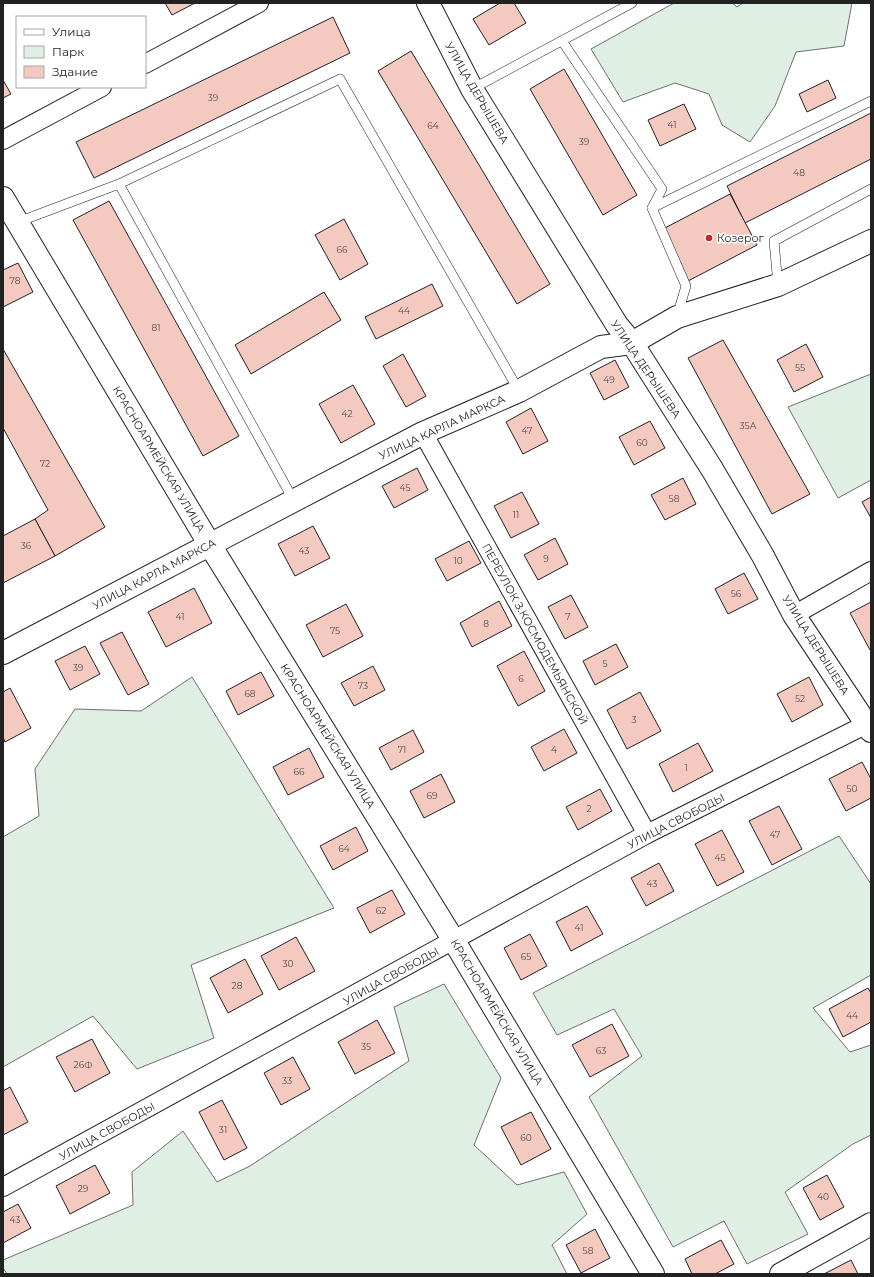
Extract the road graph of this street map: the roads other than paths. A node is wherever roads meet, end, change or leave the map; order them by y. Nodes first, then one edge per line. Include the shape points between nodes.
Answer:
1 (259, 3) edge
2 (428, 3) edge
3 (632, 3) edge
4 (562, 41) junction
5 (146, 63) edge
6 (100, 88) edge
7 (472, 88) junction
8 (871, 101) edge
9 (3, 140) edge
10 (119, 184) junction
11 (871, 189) edge
12 (3, 198) edge
13 (652, 208) junction
14 (17, 222) junction
15 (871, 241) edge
16 (778, 285) junction
17 (677, 317) junction
18 (632, 344) junction
19 (519, 391) junction
20 (423, 433) junction
21 (294, 501) junction
22 (210, 545) junction
23 (871, 571) edge
24 (794, 615) junction
25 (3, 653) edge
26 (869, 727) edge
27 (647, 834) junction
28 (454, 941) junction
29 (3, 1187) edge
30 (871, 1224) edge
31 (652, 1274) edge
32 (781, 1274) edge

1 - 5 street
2 - 7 street, УЛИЦА ДЕРЫШЕВА
3 - 4 lane
4 - 7 lane
4 - 13 lane via 662,189
6 - 9 street
7 - 18 street, УЛИЦА ДЕРЫШЕВА via 617,325
8 - 13 lane
10 - 14 lane
10 - 19 lane via 340,79
10 - 21 lane
11 - 16 lane via 774,241
12 - 14 street, КРАСНОАРМЕЙСКАЯ УЛИЦА
13 - 17 lane via 686,286
14 - 22 street, КРАСНОАРМЕЙСКАЯ УЛИЦА
15 - 16 street, УЛИЦА КАРЛА МАРКСА
16 - 17 street, УЛИЦА КАРЛА МАРКСА
17 - 18 street, УЛИЦА КАРЛА МАРКСА
18 - 19 street, УЛИЦА КАРЛА МАРКСА via 601,347
18 - 24 street, УЛИЦА ДЕРЫШЕВА via 712,469
19 - 20 street, УЛИЦА КАРЛА МАРКСА
20 - 21 street, УЛИЦА КАРЛА МАРКСА
20 - 27 street, ПЕРЕУЛОК З.КОСМОДЕМЬЯНСКОЙ
21 - 22 street, УЛИЦА КАРЛА МАРКСА
22 - 25 street, УЛИЦА КАРЛА МАРКСА
22 - 28 street, КРАСНОАРМЕЙСКАЯ УЛИЦА
23 - 24 street
24 - 26 street, УЛИЦА ДЕРЫШЕВА
26 - 27 street, УЛИЦА СВОБОДЫ
27 - 28 street, УЛИЦА СВОБОДЫ
28 - 29 street, УЛИЦА СВОБОДЫ
28 - 31 street, КРАСНОАРМЕЙСКАЯ УЛИЦА
30 - 32 street

